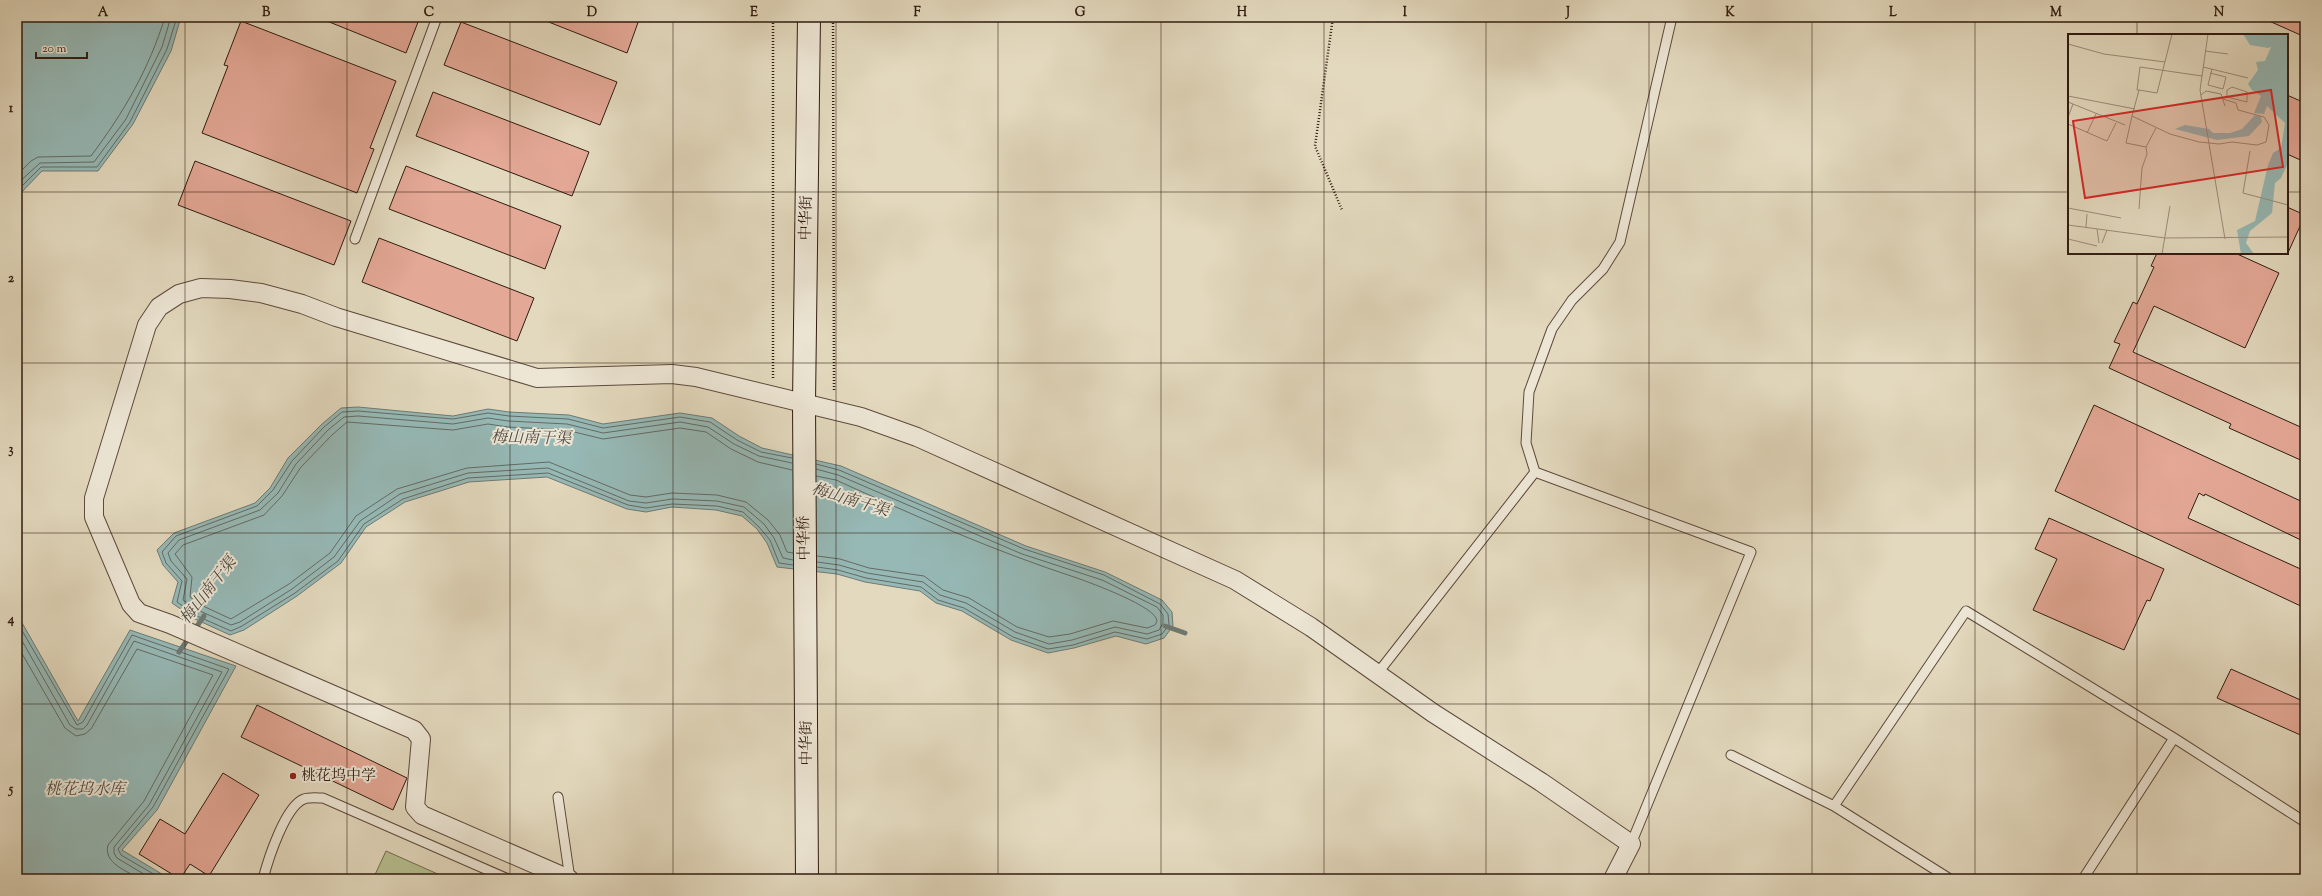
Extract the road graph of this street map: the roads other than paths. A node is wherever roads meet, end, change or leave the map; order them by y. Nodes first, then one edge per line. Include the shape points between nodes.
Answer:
1 (436, 17) edge
2 (809, 17) edge
3 (1672, 17) edge
4 (355, 238) dead end
5 (804, 411) junction
6 (1535, 472) junction
7 (807, 608) joint
8 (1377, 674) junction
9 (2174, 738) junction
10 (1731, 755) dead end
11 (558, 797) dead end
12 (1834, 806) junction
13 (2305, 822) edge
14 (1631, 844) junction
15 (263, 879) edge
16 (508, 879) edge
17 (570, 879) edge
18 (807, 879) edge
19 (1614, 879) edge
20 (1950, 879) edge
21 (2083, 879) edge

1 - 4 lane
2 - 5 main road, 中华街
3 - 6 lane via 1620,242 1603,269 1572,300 1552,329 1529,392 1526,443
5 - 7 main road, 中华桥
5 - 8 street via 861,417 917,437 1235,580 1311,627
5 - 17 street via 696,377 672,374 537,378 261,293 201,288 179,294 159,307 147,325 94,498 94,517 131,604 140,613 414,730 420,739 415,807 422,815
6 - 8 lane
6 - 14 lane via 1751,552
7 - 18 main road, 中华街
8 - 14 street
9 - 12 lane via 1966,611
9 - 13 lane
9 - 21 lane
10 - 12 lane
11 - 17 lane
12 - 20 lane
14 - 19 street
15 - 16 lane via 268,861 291,809 304,799 323,798

